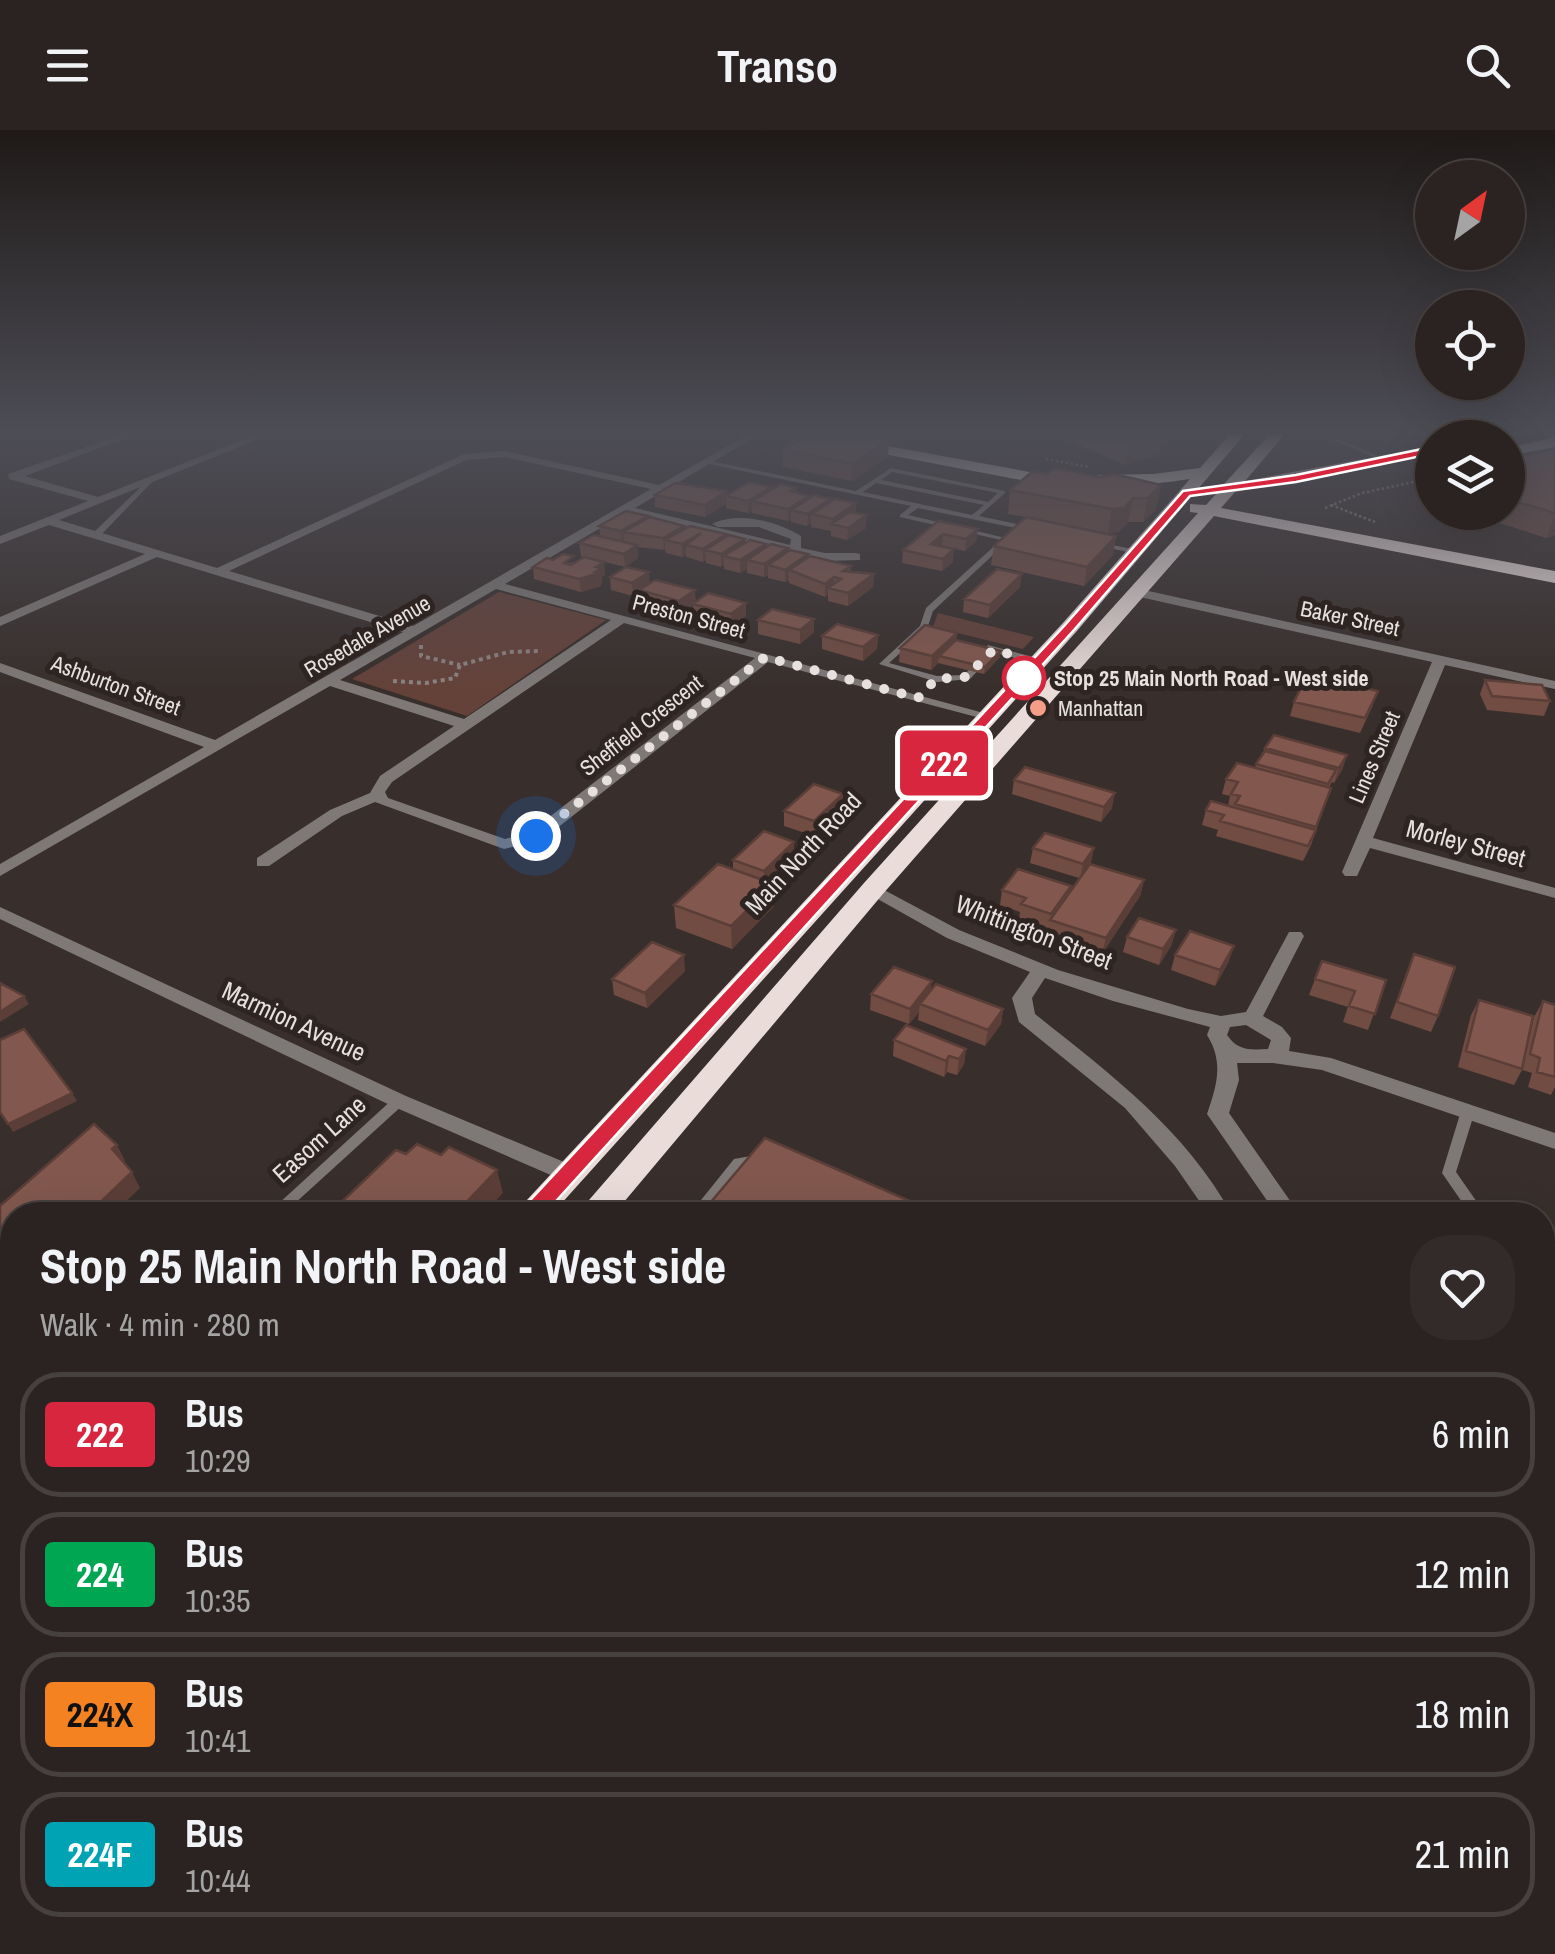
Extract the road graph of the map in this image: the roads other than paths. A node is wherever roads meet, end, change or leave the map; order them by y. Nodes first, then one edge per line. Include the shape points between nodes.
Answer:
1 (111, 520) edge
2 (329, 520) edge
3 (605, 520) edge
4 (670, 520) edge
5 (921, 520) edge
6 (984, 520) edge
7 (1165, 520) edge
8 (1200, 520) edge
9 (1307, 520) edge
10 (1330, 520) edge
11 (1336, 520) edge
12 (49, 521) joint
13 (1339, 522) junction
14 (1019, 527) junction
15 (1036, 531) edge
16 (96, 535) junction
17 (1006, 539) junction
18 (0, 540) edge
19 (1088, 541) edge
20 (1137, 552) junction
21 (157, 553) junction
22 (856, 557) dead end
23 (1555, 562) edge
24 (218, 572) junction
25 (1555, 576) edge
26 (495, 585) junction
27 (1136, 592) junction
28 (621, 619) junction
29 (0, 622) edge
30 (919, 631) junction
31 (937, 636) edge
32 (416, 640) junction
33 (972, 644) edge
34 (993, 650) junction
35 (765, 657) junction
36 (1440, 658) junction
37 (1038, 661) junction
38 (0, 667) edge
39 (936, 679) junction
40 (328, 681) junction
41 (1555, 685) edge
42 (918, 698) junction
43 (988, 716) junction
44 (1018, 724) junction
45 (466, 725) junction
46 (216, 746) junction
47 (378, 795) junction
48 (1364, 840) junction
49 (262, 862) dead end
50 (0, 871) edge
51 (1350, 872) dead end
52 (838, 877) junction
53 (873, 889) junction
54 (1555, 893) edge
55 (0, 912) edge
56 (1294, 936) dead end
57 (1042, 968) junction
58 (1252, 1019) junction
59 (1222, 1035) junction
60 (1269, 1051) junction
61 (1229, 1080) junction
62 (399, 1101) junction
63 (1468, 1112) junction
64 (1555, 1141) edge
65 (776, 1160) edge
66 (568, 1174) junction
67 (287, 1202) edge
68 (542, 1202) edge
69 (599, 1202) edge
70 (605, 1202) edge
71 (707, 1202) edge
72 (1212, 1202) edge
73 (1280, 1202) edge
74 (1470, 1202) edge

1 - 16 lane
2 - 24 street
3 - 26 street, Rosedale Avenue
4 - 22 street via 825,556
5 - 17 lane
6 - 14 lane
7 - 20 highway, Main North Road
8 - 27 highway
9 - 25 highway
10 - 13 highway
11 - 13 highway
12 - 16 street
12 - 18 street
13 - 23 highway
14 - 15 lane
14 - 17 lane
16 - 21 street
17 - 30 lane via 928,610
19 - 20 lane
20 - 37 highway, Main North Road
21 - 24 street
21 - 29 street
24 - 32 street
26 - 28 street, Preston Street
26 - 32 street, Rosedale Avenue
27 - 36 street, Baker Street
27 - 44 highway
28 - 35 street, Preston Street
28 - 45 street
30 - 31 lane
30 - 39 lane via 883,664
32 - 40 street, Rosedale Avenue
33 - 34 lane
34 - 37 lane
34 - 39 lane via 966,677
35 - 42 street, Preston Street
35 - 47 street, Sheffield Crescent via 536,836 504,844
36 - 41 street, Baker Street
36 - 48 street, Lines Street
37 - 43 highway, Main North Road
38 - 46 street, Ashburton Street
39 - 42 lane
40 - 45 street
40 - 46 street, Rosedale Avenue
42 - 43 street, Preston Street
43 - 44 highway
43 - 52 highway, Main North Road
44 - 53 highway
45 - 47 street via 386,779
46 - 50 street, Rosedale Avenue
47 - 49 street via 336,813
48 - 51 street, Lines Street
48 - 54 street, Morley Street
52 - 53 highway
52 - 66 highway, Main North Road
53 - 57 street, Whittington Street via 950,933
53 - 70 highway
55 - 62 street, Marmion Avenue
56 - 58 street
57 - 59 street, Whittington Street via 1181,1014
57 - 72 street via 1022,998 1026,1017 1132,1103
58 - 59 street
58 - 60 street via 1270,1026
59 - 60 street, Whittington Street
59 - 61 street
60 - 61 street
60 - 63 street
61 - 73 street via 1218,1114
62 - 66 street, Marmion Avenue
62 - 67 lane, Easom Lane
63 - 64 street
63 - 74 lane via 1449,1172
65 - 71 lane via 740,1163
66 - 68 highway, Main North Road
66 - 69 highway

